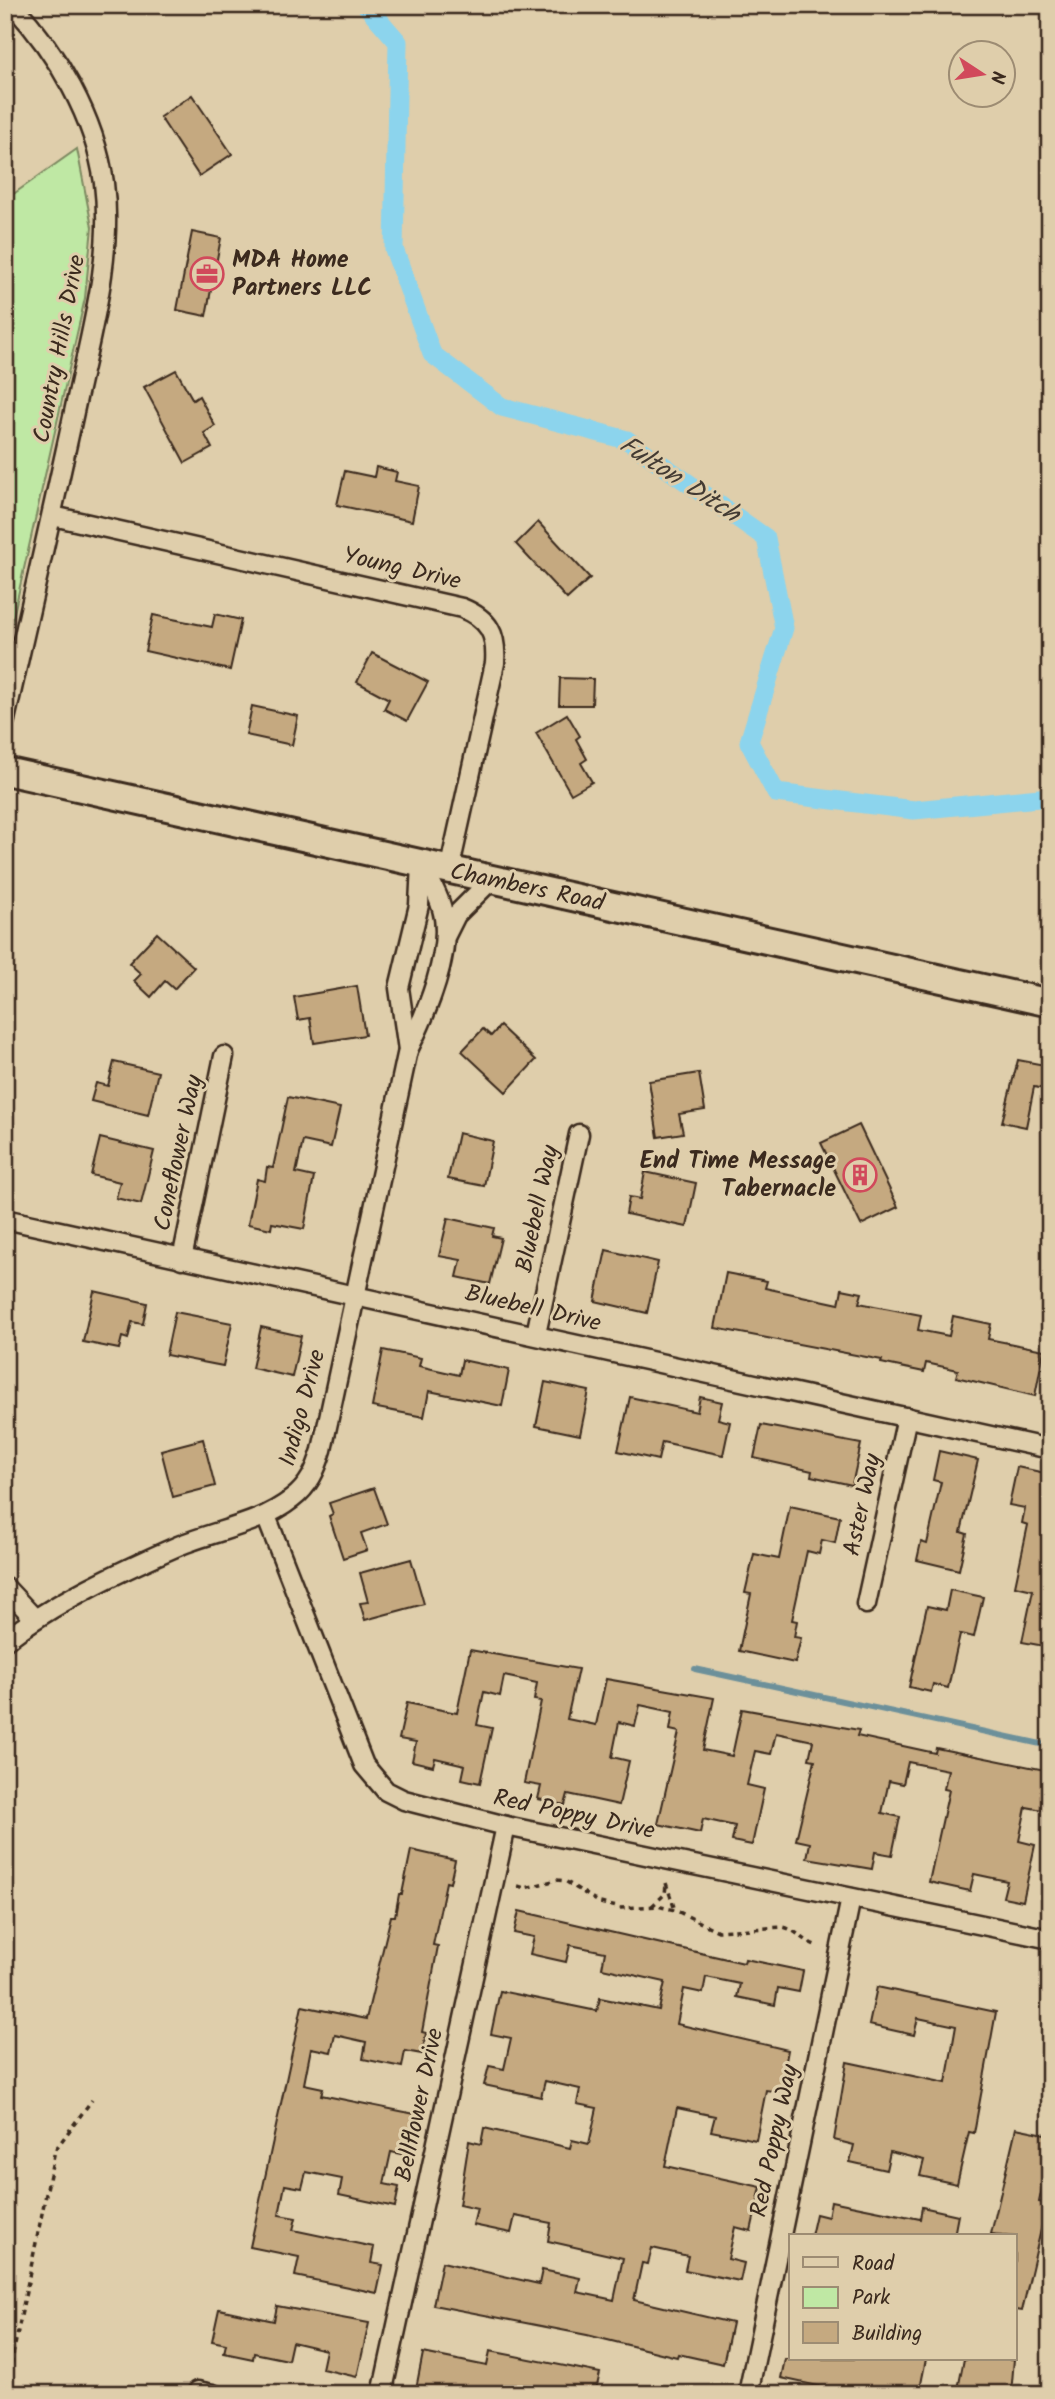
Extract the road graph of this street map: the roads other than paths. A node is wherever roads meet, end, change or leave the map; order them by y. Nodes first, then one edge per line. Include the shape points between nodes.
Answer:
1 (13, 5) edge
2 (52, 516) junction
3 (5, 720) edge
4 (5, 771) edge
5 (421, 864) junction
6 (449, 871) junction
7 (491, 880) junction
8 (444, 938) junction
9 (1050, 1003) edge
10 (408, 1050) junction
11 (224, 1056) dead end
12 (579, 1134) dead end
13 (5, 1219) edge
14 (182, 1259) junction
15 (356, 1295) junction
16 (536, 1334) junction
17 (907, 1417) junction
18 (1050, 1449) edge
19 (266, 1516) junction
20 (5, 1587) edge
21 (866, 1604) dead end
22 (34, 1618) junction
23 (5, 1641) edge
24 (506, 1826) junction
25 (851, 1898) junction
26 (1050, 1939) edge
27 (382, 2394) edge
28 (748, 2394) edge

1 - 2 street, Country Hills Drive via 56,60 81,108 99,158 106,208 100,288
2 - 3 street, Country Hills Drive
2 - 6 street, Young Drive via 462,608 484,619 494,634 495,663
4 - 5 street, Chambers Road
5 - 6 street, Chambers Road
5 - 8 street via 443,910
5 - 10 street, Indigo Drive via 419,905 399,988
6 - 7 street, Chambers Road
7 - 8 street via 456,915
7 - 9 street, Chambers Road
8 - 10 street, Indigo Drive via 430,1006
10 - 15 street, Indigo Drive
11 - 14 street, Coneflower Way
12 - 16 street, Bluebell Way
13 - 14 street, Bluebell Drive
14 - 15 street, Bluebell Drive
15 - 16 street, Bluebell Drive
15 - 19 street, Indigo Drive via 318,1464 298,1494
16 - 17 street, Bluebell Drive
17 - 18 street, Bluebell Drive
17 - 21 street, Aster Way
19 - 22 street, Indigo Drive via 179,1545
19 - 24 street, Red Poppy Drive via 364,1765 386,1791 404,1800
20 - 22 street
22 - 23 street, Indigo Drive
24 - 25 street, Red Poppy Drive
24 - 27 street, Bellflower Drive
25 - 26 street, Red Poppy Drive
25 - 28 street, Red Poppy Way

